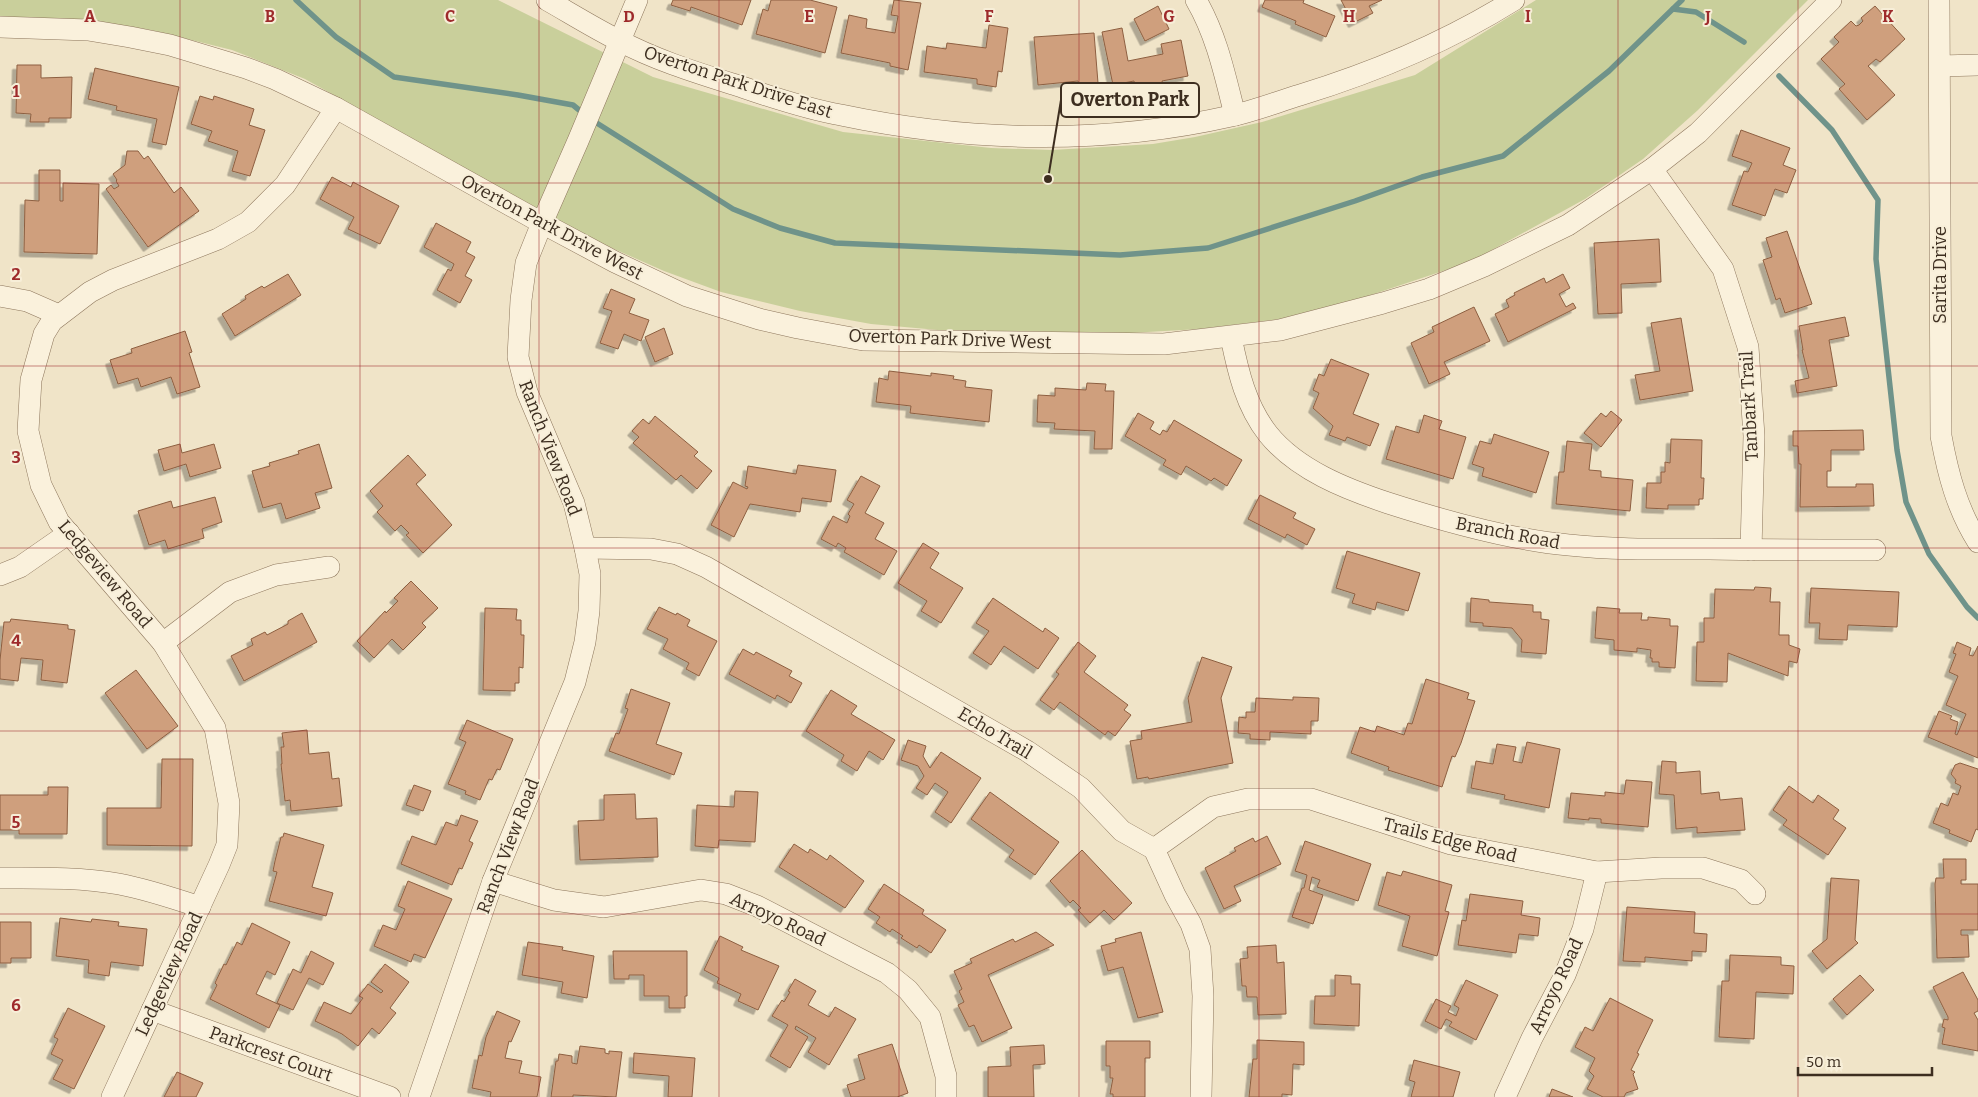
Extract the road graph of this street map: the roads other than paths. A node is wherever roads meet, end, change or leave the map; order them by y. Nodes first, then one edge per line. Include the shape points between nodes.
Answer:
1 (547, 0) edge
2 (637, 0) edge
3 (1196, 0) edge
4 (1514, 0) edge
5 (1831, 0) edge
6 (1939, 0) edge
7 (0, 26) edge
8 (620, 41) junction
9 (1978, 65) edge
10 (1940, 66) junction
11 (336, 108) junction
12 (1235, 115) junction
13 (1652, 169) junction
14 (542, 223) junction
15 (0, 296) edge
16 (59, 315) junction
17 (1232, 336) junction
18 (69, 533) junction
19 (1978, 542) edge
20 (586, 548) junction
21 (1751, 550) junction
22 (1875, 550) dead end
23 (329, 567) dead end
24 (0, 575) edge
25 (162, 643) junction
26 (1154, 849) junction
27 (1597, 872) junction
28 (0, 878) edge
29 (493, 881) junction
30 (1755, 894) dead end
31 (200, 907) junction
32 (152, 1010) junction
33 (112, 1097) edge
34 (390, 1097) edge
35 (419, 1097) edge
36 (946, 1097) edge
37 (1201, 1097) edge
38 (1505, 1097) edge

1 - 8 street, Overton Park Drive East
2 - 8 street, Ranch View Road
3 - 12 street via 1215,40
4 - 12 street, Overton Park Drive East via 1450,37 1373,71
5 - 13 street, Overton Park Drive West via 1711,121
6 - 10 street, Sarita Drive
7 - 11 street, Overton Park Drive West via 88,30 170,45 275,79
8 - 12 street, Overton Park Drive East via 704,75 830,113 938,131 1047,137 1137,132
8 - 14 street, Ranch View Road
9 - 10 street
10 - 19 street, Sarita Drive via 1941,436 1946,467 1960,510
11 - 14 street, Overton Park Drive West
11 - 16 street, Ledgeview Road via 285,185 248,222 218,239 113,280
13 - 17 street, Overton Park Drive West via 1568,225 1429,289 1280,330
13 - 21 street, Tanbark Trail via 1723,268 1748,347 1754,436
14 - 17 street, Overton Park Drive West via 687,296 759,319 854,338 1164,344
14 - 20 street, Ranch View Road via 526,262 520,300 518,357 527,392 574,503
15 - 16 street via 27,301
16 - 18 street, Ledgeview Road via 44,334 30,380 28,431 41,485 59,522
17 - 21 street, Branch Road via 1237,368 1251,410 1288,454 1332,482 1436,518 1560,544
18 - 24 street via 20,567
18 - 25 street, Ledgeview Road
20 - 26 street, Echo Trail via 651,549 677,554 706,567 1027,751 1081,788 1122,831
20 - 29 street, Ranch View Road via 590,574 589,611 575,682
21 - 22 street, Branch Road
23 - 25 street via 276,575 230,592
25 - 31 street, Ledgeview Road via 215,728 229,802 227,845
26 - 27 street, Trails Edge Road via 1213,807 1248,798 1311,799 1451,844
26 - 37 street via 1192,924 1200,950 1203,996
27 - 30 street, Trails Edge Road via 1703,868 1741,880
27 - 38 street, Arroyo Road via 1583,929 1565,975
28 - 31 street via 66,878 118,884 149,890
29 - 35 street, Ranch View Road
29 - 36 street, Arroyo Road via 554,900 604,907 702,890 726,894 757,906 887,973 908,990 930,1017 946,1076
31 - 32 street, Ledgeview Road
32 - 33 street, Ledgeview Road
32 - 34 street, Parkcrest Court

